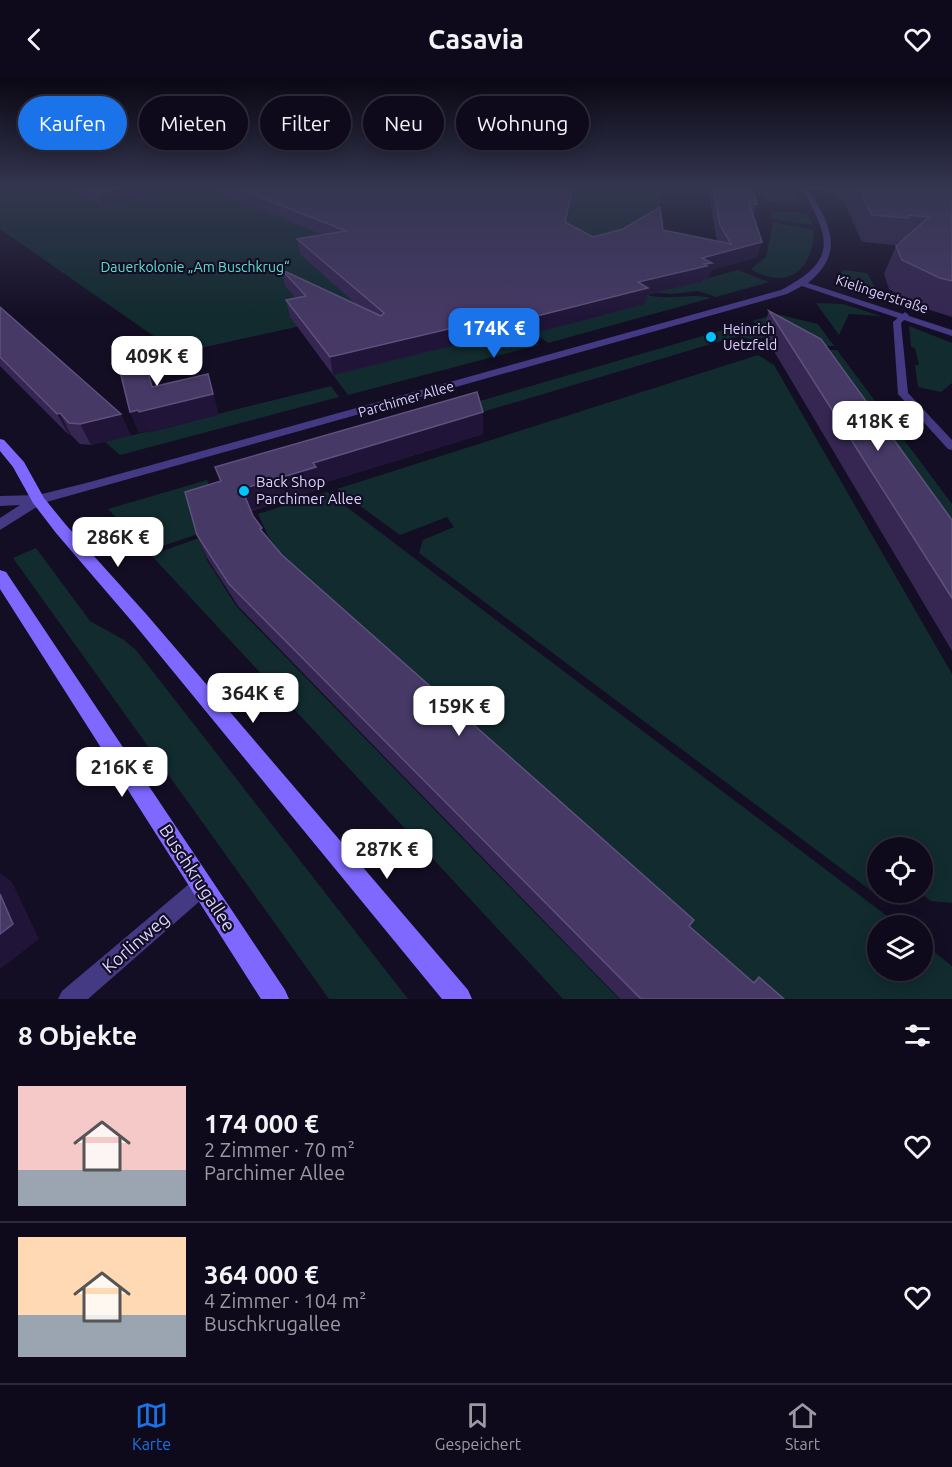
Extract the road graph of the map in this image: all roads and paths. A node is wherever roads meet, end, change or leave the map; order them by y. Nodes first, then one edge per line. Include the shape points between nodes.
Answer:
1 (826, 230) edge
2 (804, 284) junction
3 (901, 319) junction
4 (952, 333) edge
5 (0, 443) edge
6 (952, 447) edge
7 (38, 500) junction
8 (0, 501) edge
9 (0, 525) edge
10 (0, 576) edge
11 (202, 886) junction
12 (70, 999) edge
13 (276, 999) edge
14 (459, 999) edge

1 - 2 street via 829,241 822,263
2 - 3 street, Kielingerstraße
2 - 7 street, Parchimer Allee via 729,309
3 - 4 street, Kielingerstraße
3 - 6 lane via 903,394
5 - 7 main road via 19,465
7 - 8 street, Parchimer Allee
7 - 9 street, Parchimer Allee
7 - 14 main road
10 - 11 main road, Buschkrugallee
11 - 12 lane, Korlinweg
11 - 13 main road, Buschkrugallee

